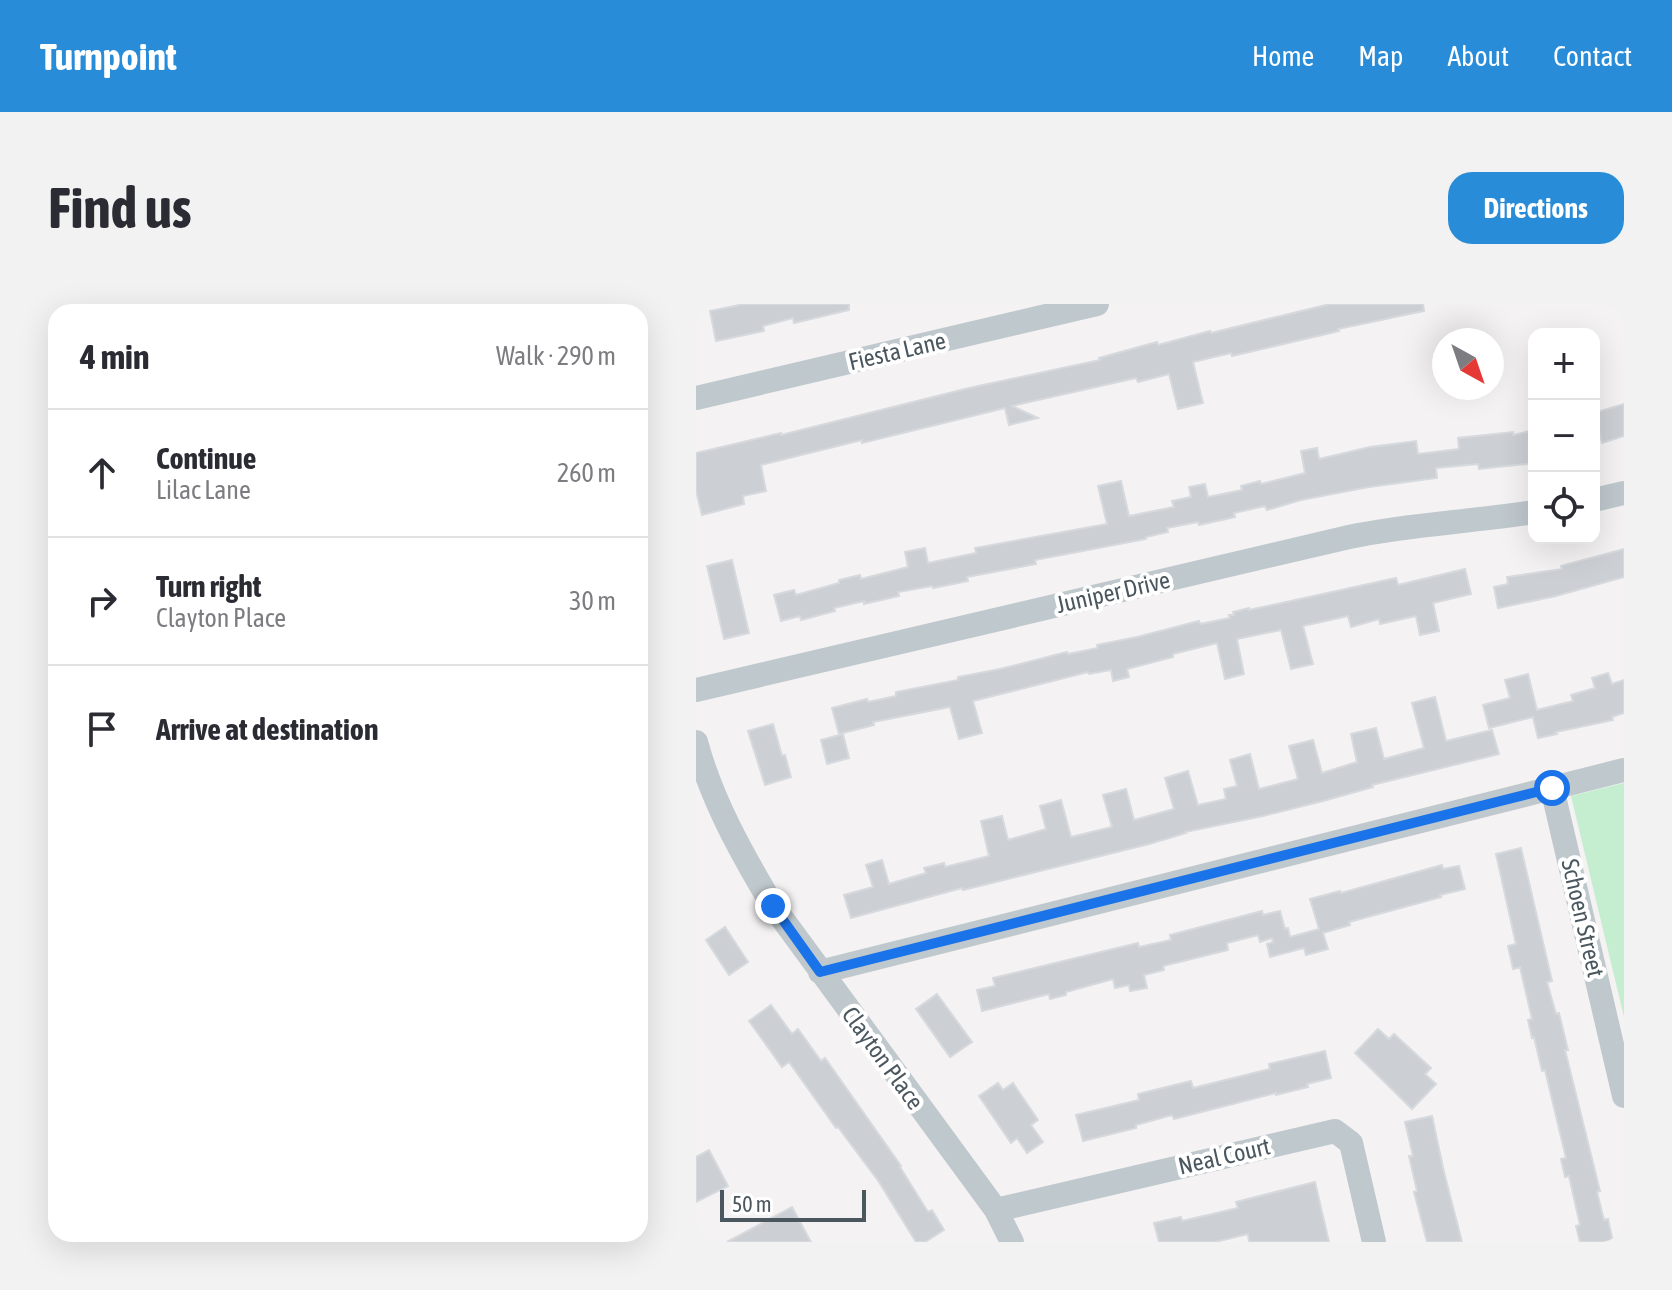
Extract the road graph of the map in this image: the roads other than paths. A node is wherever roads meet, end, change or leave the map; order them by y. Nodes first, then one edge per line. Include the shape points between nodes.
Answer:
1 (1097, 304) edge
2 (696, 398) edge
3 (1624, 493) edge
4 (1600, 499) edge
5 (1528, 513) edge
6 (696, 690) edge
7 (696, 742) edge
8 (1624, 770) edge
9 (1552, 788) junction
10 (820, 972) junction
11 (1624, 1096) edge
12 (996, 1210) junction
13 (1012, 1242) edge
14 (1374, 1242) edge

1 - 2 street, Fiesta Lane
3 - 4 street
5 - 6 street, Juniper Drive via 1360,535
7 - 10 street, Clayton Place via 743,856
8 - 9 street
9 - 10 street
9 - 11 street, Schoen Street
10 - 12 street, Clayton Place
12 - 13 street, Clayton Place
12 - 14 street, Neal Court via 1335,1131 1351,1143

